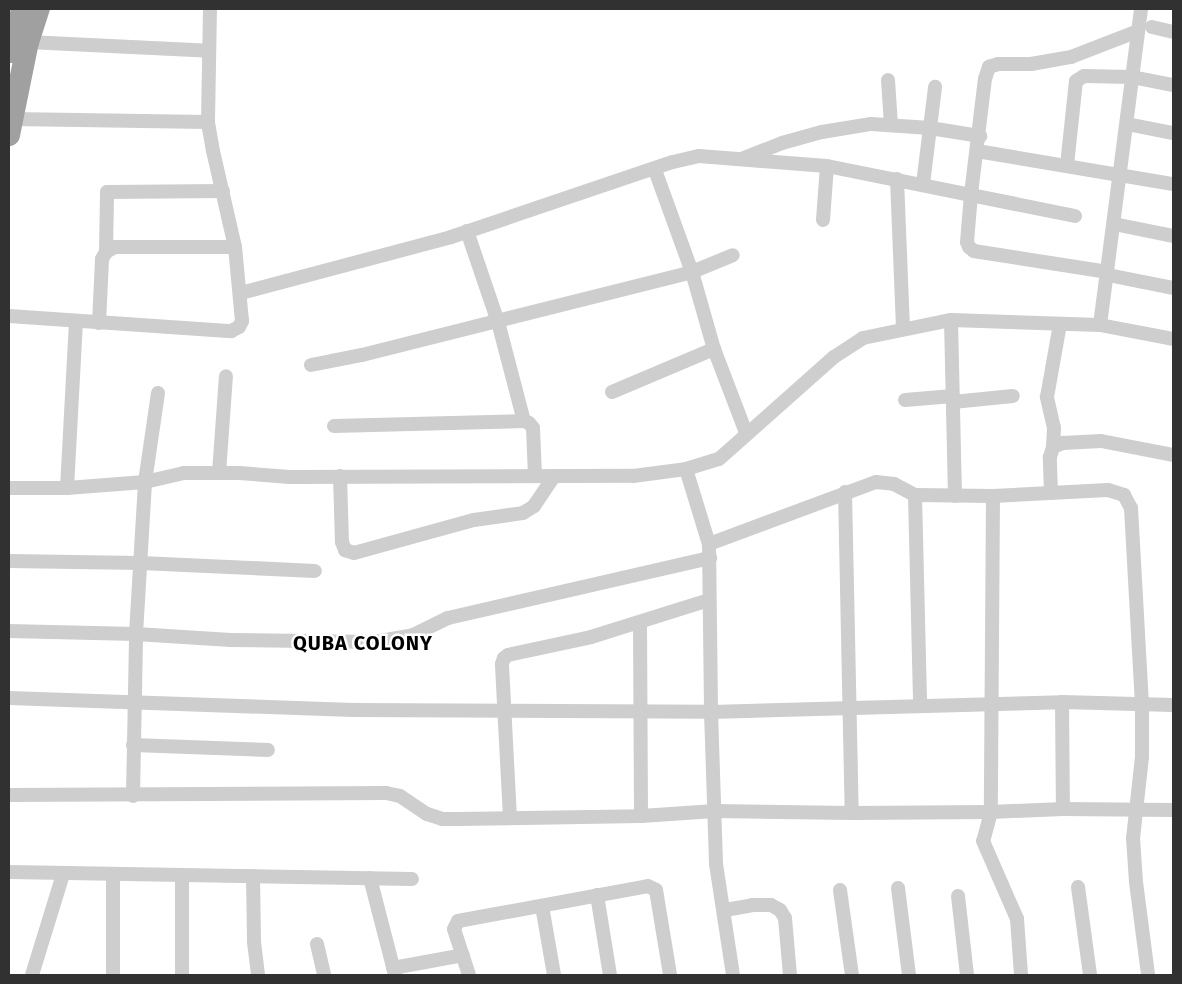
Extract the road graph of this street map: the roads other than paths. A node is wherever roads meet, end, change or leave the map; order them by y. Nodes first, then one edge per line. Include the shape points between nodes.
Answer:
1 (22, 9) edge
2 (39, 9) edge
3 (210, 9) edge
4 (1141, 9) edge
5 (1152, 27) dead end
6 (1138, 32) junction
7 (1173, 32) edge
8 (28, 42) junction
9 (210, 51) junction
10 (9, 65) edge
11 (1132, 77) junction
12 (888, 80) dead end
13 (1173, 85) edge
14 (935, 87) dead end
15 (208, 122) junction
16 (1127, 124) junction
17 (891, 125) junction
18 (10, 127) edge
19 (930, 128) junction
20 (1173, 133) edge
21 (980, 136) junction
22 (978, 151) junction
23 (738, 160) junction
24 (1067, 165) junction
25 (827, 166) junction
26 (655, 170) junction
27 (1121, 175) junction
28 (897, 179) junction
29 (923, 184) junction
30 (1173, 184) edge
31 (223, 191) junction
32 (972, 194) junction
33 (1075, 216) dead end
34 (823, 220) dead end
35 (1114, 224) junction
36 (467, 231) junction
37 (1173, 236) edge
38 (235, 247) junction
39 (106, 252) junction
40 (733, 255) dead end
41 (692, 272) junction
42 (1108, 273) junction
43 (1173, 288) edge
44 (241, 294) junction
45 (9, 316) edge
46 (951, 320) junction
47 (76, 322) junction
48 (498, 322) junction
49 (99, 323) junction
50 (1060, 324) junction
51 (1100, 325) junction
52 (903, 329) junction
53 (1173, 339) edge
54 (714, 349) junction
55 (311, 365) dead end
56 (226, 376) dead end
57 (612, 392) dead end
58 (158, 393) dead end
59 (1013, 396) dead end
60 (953, 399) junction
61 (905, 400) dead end
62 (524, 421) junction
63 (334, 426) dead end
64 (746, 433) junction
65 (1053, 447) junction
66 (1173, 455) edge
67 (686, 469) junction
68 (219, 473) junction
69 (340, 476) junction
70 (535, 476) junction
71 (554, 476) junction
72 (145, 482) junction
73 (9, 488) edge
74 (67, 488) junction
75 (845, 492) junction
76 (1051, 493) junction
77 (915, 495) junction
78 (955, 496) junction
79 (993, 496) junction
80 (709, 544) junction
81 (710, 558) junction
82 (9, 561) edge
83 (141, 563) junction
84 (315, 571) dead end
85 (709, 600) junction
86 (640, 622) junction
87 (9, 631) edge
88 (136, 634) junction
89 (9, 698) edge
90 (134, 702) junction
91 (991, 702) junction
92 (1062, 702) junction
93 (1173, 704) edge
94 (920, 705) junction
95 (1142, 705) junction
96 (849, 707) junction
97 (505, 709) junction
98 (640, 710) junction
99 (711, 712) junction
100 (133, 745) junction
101 (268, 750) dead end
102 (9, 795) edge
103 (133, 796) junction
104 (1138, 808) junction
105 (1063, 809) junction
106 (1173, 810) edge
107 (715, 811) junction
108 (991, 812) junction
109 (852, 813) junction
110 (641, 816) junction
111 (510, 818) junction
112 (9, 872) edge
113 (63, 874) junction
114 (113, 875) junction
115 (182, 876) junction
116 (253, 876) junction
117 (370, 878) junction
118 (412, 879) dead end
119 (1078, 887) dead end
120 (898, 888) dead end
121 (840, 890) dead end
122 (596, 895) junction
123 (958, 896) dead end
124 (542, 906) junction
125 (724, 910) junction
126 (317, 944) dead end
127 (463, 955) junction
128 (394, 972) edge
129 (32, 975) edge
130 (113, 975) edge
131 (182, 975) edge
132 (258, 975) edge
133 (324, 975) edge
134 (469, 975) edge
135 (554, 975) edge
136 (610, 975) edge
137 (670, 975) edge
138 (733, 975) edge
139 (790, 975) edge
140 (852, 975) edge
141 (909, 975) edge
142 (967, 975) edge
143 (1021, 975) edge
144 (1090, 975) edge
145 (1148, 975) edge

1 - 10 highway
2 - 8 highway
3 - 9 street
4 - 6 street
5 - 7 street
6 - 11 street
6 - 21 street via 1071,57 989,67 985,78
8 - 9 street
8 - 18 highway
9 - 15 street
11 - 13 street
11 - 16 street
11 - 24 street via 1084,76 1076,80
12 - 17 street
14 - 19 street
15 - 18 street
15 - 31 street
16 - 20 street
16 - 27 street
17 - 19 street
17 - 23 street via 871,124 822,132
19 - 21 street
19 - 29 street
21 - 22 street
22 - 24 street
22 - 32 street
23 - 25 street
23 - 26 street via 699,156
24 - 27 street
25 - 28 street
25 - 34 street
26 - 36 street
26 - 41 street
27 - 30 street
27 - 35 street
28 - 29 street
28 - 52 street
29 - 32 street
31 - 38 street
31 - 39 street via 107,192
32 - 33 street
32 - 42 street via 968,242 974,251
35 - 37 street
35 - 42 street
36 - 44 street
36 - 48 street
38 - 39 street via 115,247
38 - 44 street
39 - 49 street via 102,259
40 - 41 street
41 - 48 street
41 - 54 street
42 - 43 street
42 - 51 street
44 - 49 street via 242,321 231,331
45 - 47 street
46 - 50 street
46 - 52 street
46 - 60 street
47 - 49 street
47 - 74 street
48 - 55 street
48 - 62 street
50 - 51 street
50 - 65 street via 1047,398 1054,428
51 - 53 street
52 - 64 street via 863,338 834,356
54 - 57 street
54 - 64 street
56 - 68 street
58 - 72 street
59 - 60 street
60 - 61 street
60 - 78 street
62 - 63 street
62 - 70 street via 533,428
64 - 67 street via 719,459
65 - 66 street via 1063,443 1101,441
65 - 76 street via 1050,457
67 - 71 street via 633,476
67 - 80 street
68 - 69 street
68 - 72 street via 184,473
69 - 70 street
69 - 71 street via 342,542 345,550 354,553 474,520 523,513 534,506
70 - 71 street
72 - 74 street
72 - 83 street
73 - 74 street
75 - 77 street via 876,482 894,484
75 - 80 street
75 - 96 street
76 - 79 street
76 - 95 street via 1108,490 1124,495 1131,508
77 - 78 street
77 - 94 street
78 - 79 street
79 - 91 street
80 - 81 street
81 - 85 street
81 - 88 street via 448,618 413,634 374,642 232,640
82 - 83 street
83 - 84 street
83 - 88 street
85 - 86 street
85 - 99 street
86 - 97 street via 591,637 508,655 502,664
86 - 98 street
87 - 88 street
88 - 90 street
89 - 90 street
90 - 97 street via 354,710
90 - 100 street
91 - 92 street
91 - 94 street
91 - 108 street
92 - 95 street
92 - 105 street
93 - 95 street
94 - 96 street
95 - 104 street
96 - 99 street
96 - 109 street
97 - 98 street
97 - 111 street
98 - 99 street
98 - 110 street
99 - 107 street
100 - 101 street
100 - 103 street
102 - 103 street
103 - 111 street via 386,793 400,796 426,814 442,819
104 - 105 street
104 - 106 street
104 - 145 street via 1133,838
105 - 108 street
107 - 109 street
107 - 110 street
107 - 125 street via 716,864
108 - 109 street
108 - 143 street via 983,841 1018,919
110 - 111 street
112 - 113 street
113 - 114 street
113 - 129 street
114 - 115 street
114 - 130 street
115 - 116 street
115 - 131 street
116 - 117 street
116 - 132 street
117 - 118 street
117 - 128 street
119 - 144 street
120 - 141 street
121 - 140 street
122 - 124 street
122 - 136 street
122 - 137 street via 654,887
123 - 142 street
124 - 127 street via 458,921 454,929
124 - 135 street
125 - 138 street
125 - 139 street via 752,905 771,905 780,910 785,918
126 - 133 street
127 - 128 street
127 - 134 street

